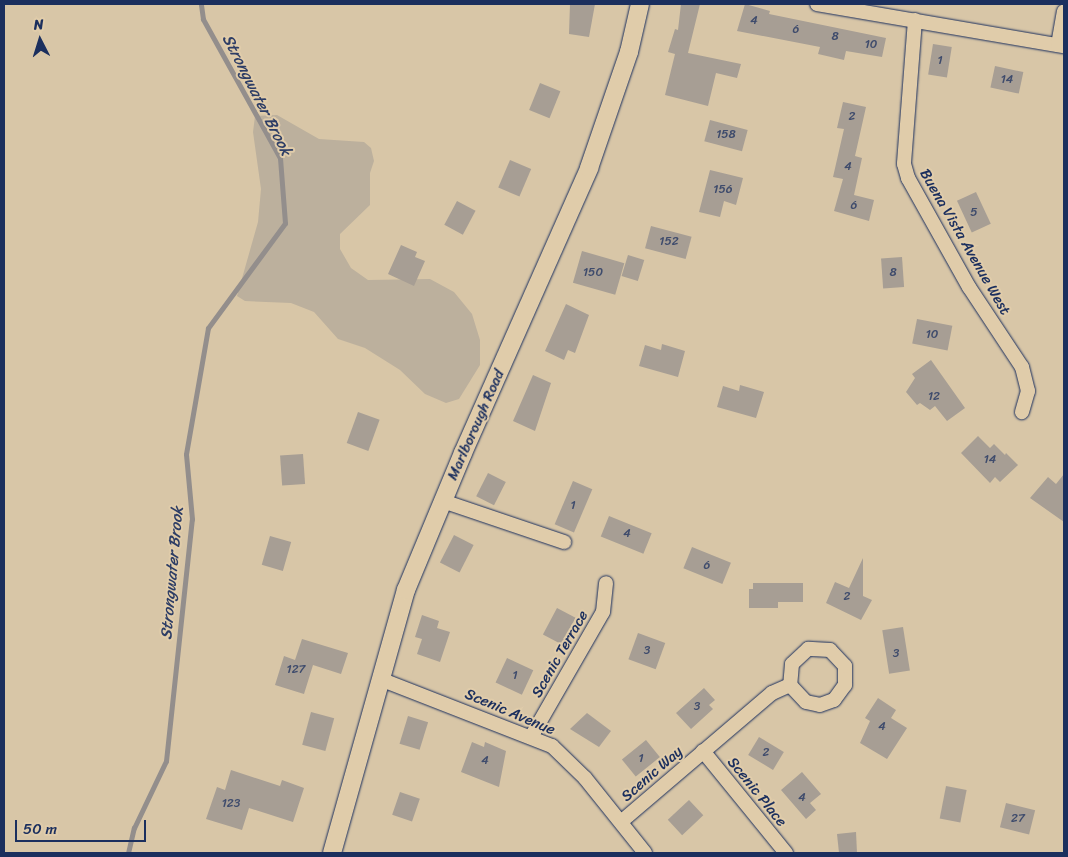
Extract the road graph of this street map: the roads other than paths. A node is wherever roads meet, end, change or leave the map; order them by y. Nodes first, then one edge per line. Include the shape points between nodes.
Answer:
1 (640, 4) edge
2 (817, 4) edge
3 (1064, 12) edge
4 (916, 20) junction
5 (1061, 45) edge
6 (1022, 412) dead end
7 (443, 501) junction
8 (564, 542) dead end
9 (606, 583) dead end
10 (380, 678) junction
11 (790, 685) junction
12 (531, 737) junction
13 (703, 751) junction
14 (622, 821) junction
15 (332, 853) edge
16 (645, 853) edge
17 (786, 853) edge

1 - 7 street, Marlborough Road via 629,52 589,168
2 - 4 street
3 - 5 street
4 - 5 street
4 - 6 street, Buena Vista Avenue West via 904,164 969,287 1022,367 1028,391
7 - 8 street
7 - 10 street, Marlborough Road via 406,590
9 - 12 street, Scenic Terrace via 603,612
10 - 12 street, Scenic Avenue
10 - 15 street, Marlborough Road
11 - 11 street via 806,702 820,705 830,702 843,689 844,666 830,650 808,649 792,664
11 - 13 street, Scenic Way via 765,698
12 - 14 street, Scenic Avenue via 552,746 567,758
13 - 14 street, Scenic Way
13 - 17 street, Scenic Place
14 - 16 street, Scenic Avenue

